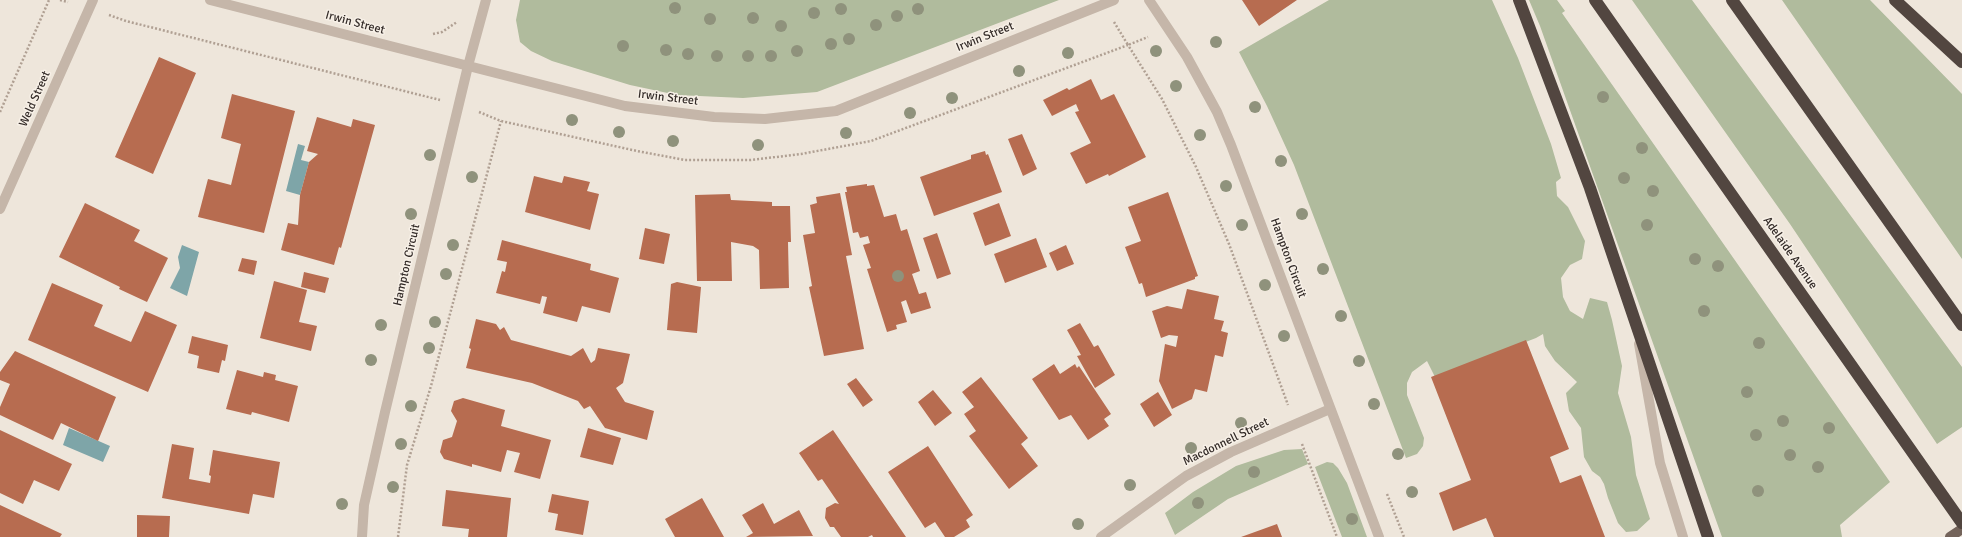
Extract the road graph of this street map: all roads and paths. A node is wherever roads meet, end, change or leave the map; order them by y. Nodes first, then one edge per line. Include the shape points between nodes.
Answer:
1 (49, 0) edge
2 (60, 0) edge
3 (210, 0) edge
4 (486, 0) edge
5 (1114, 0) edge
6 (1149, 0) edge
7 (1519, 0) edge
8 (1595, 0) edge
9 (1732, 0) edge
10 (1895, 0) edge
11 (91, 4) edge
12 (1104, 4) junction
13 (460, 17) dead end
14 (430, 35) dead end
15 (1128, 45) junction
16 (1962, 62) edge
17 (468, 66) junction
18 (459, 104) junction
19 (0, 112) edge
20 (501, 121) junction
21 (0, 208) edge
22 (1634, 320) junction
23 (1962, 325) edge
24 (1330, 409) junction
25 (1294, 424) junction
26 (1962, 523) edge
27 (1962, 529) edge
28 (362, 537) edge
29 (398, 537) edge
30 (1102, 537) edge
31 (1337, 537) edge
32 (1379, 537) edge
33 (1683, 537) edge
34 (1708, 537) edge
35 (1950, 537) edge

1 - 19 path
2 - 11 path
3 - 17 street, Irwin Street
4 - 17 street, Hampton Circuit
5 - 12 street, Irwin Street
6 - 24 street, Hampton Circuit via 1187,57 1217,112
7 - 22 highway via 1590,188
8 - 26 highway, Adelaide Avenue
9 - 23 highway
10 - 16 highway
11 - 18 path via 126,21
11 - 21 street, Weld Street
12 - 15 path
12 - 17 street, Irwin Street via 836,111 765,119 714,117 625,106
13 - 14 path via 458,22 442,32
15 - 20 path via 871,141 801,154 751,160 685,160
15 - 25 path via 1162,99 1196,167 1229,244
17 - 18 street, Hampton Circuit
18 - 20 path
18 - 28 street, Hampton Circuit via 364,505
20 - 29 path via 431,386 407,465
22 - 33 street via 1660,463
22 - 34 highway
24 - 25 street, Macdonnell Street
24 - 32 street, Hampton Circuit
25 - 30 street, Macdonnell Street via 1231,452 1186,476
25 - 31 path
27 - 35 main road

